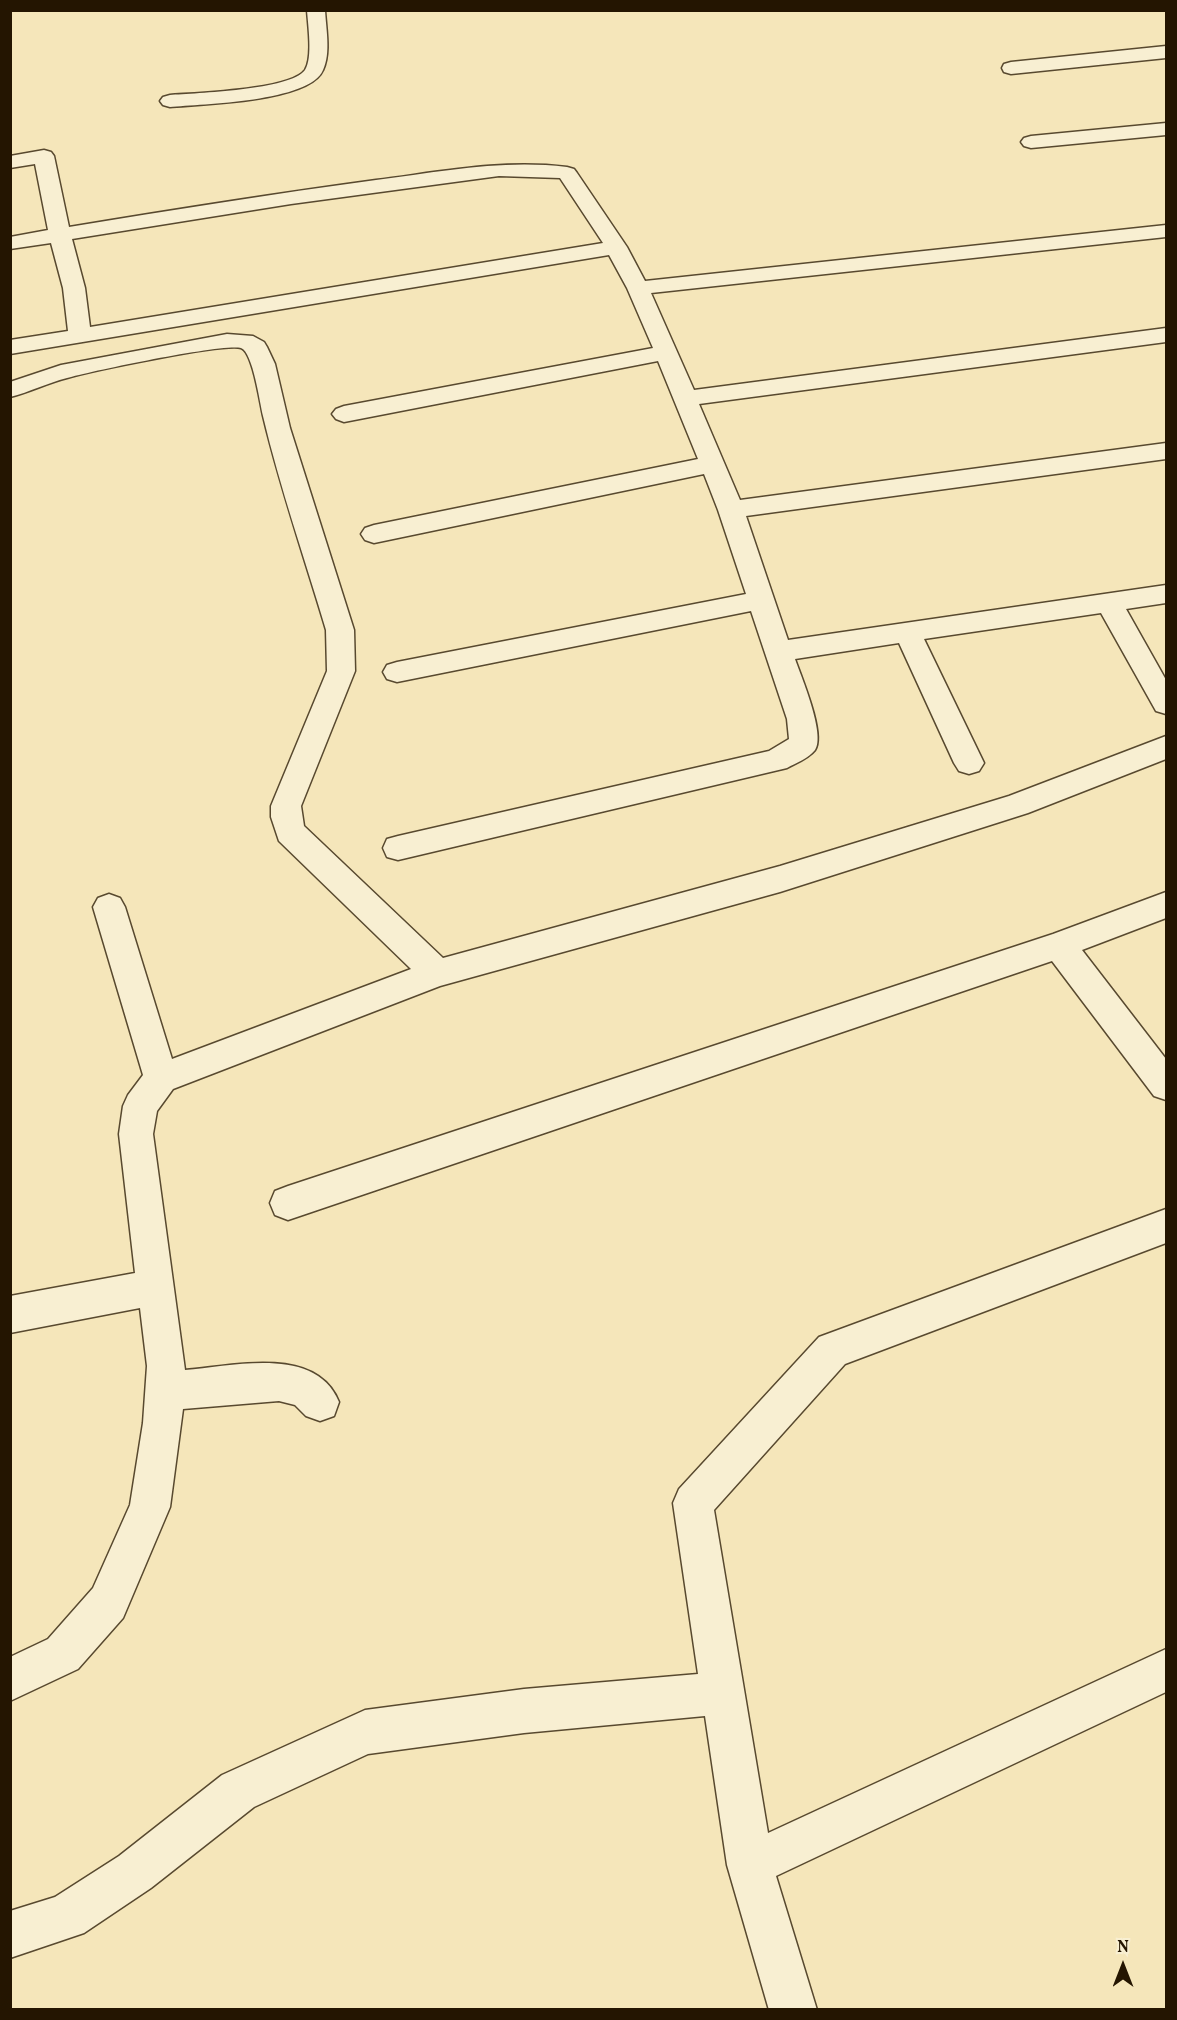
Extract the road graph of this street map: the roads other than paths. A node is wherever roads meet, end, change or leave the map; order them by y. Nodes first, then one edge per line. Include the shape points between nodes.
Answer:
1 (316, 10) edge
2 (1167, 52) edge
3 (1011, 68) dead end
4 (170, 101) dead end
5 (1167, 129) edge
6 (1031, 142) dead end
7 (10, 162) edge
8 (1167, 231) edge
9 (60, 235) junction
10 (10, 243) edge
11 (616, 247) junction
12 (638, 288) junction
13 (1167, 335) edge
14 (80, 336) junction
15 (10, 347) edge
16 (666, 352) junction
17 (10, 390) edge
18 (685, 399) junction
19 (344, 414) dead end
20 (1167, 451) edge
21 (712, 464) junction
22 (731, 510) junction
23 (374, 534) dead end
24 (1167, 594) edge
25 (761, 600) junction
26 (1108, 602) junction
27 (907, 632) junction
28 (779, 651) junction
29 (397, 672) dead end
30 (1167, 704) edge
31 (1167, 747) edge
32 (969, 763) dead end
33 (398, 849) dead end
34 (1167, 906) edge
35 (109, 907) dead end
36 (1059, 945) junction
37 (436, 973) junction
38 (161, 1078) junction
39 (1167, 1085) edge
40 (288, 1203) dead end
41 (1167, 1226) edge
42 (157, 1287) junction
43 (10, 1315) edge
44 (164, 1391) junction
45 (320, 1402) dead end
46 (1167, 1670) edge
47 (10, 1680) edge
48 (723, 1693) junction
49 (750, 1864) junction
50 (10, 1935) edge
51 (793, 2010) edge

1 - 4 street via 317,52 314,72 306,81 278,90
2 - 3 street
5 - 6 street
7 - 9 street via 44,156
8 - 12 street
9 - 10 street
9 - 11 street via 357,188 492,170 540,168 567,173
9 - 14 street via 74,288
11 - 12 street
11 - 14 street
12 - 16 street
13 - 18 street
14 - 15 street
16 - 18 street
16 - 19 street
17 - 37 street via 61,372 194,346 245,341 256,347 342,647 341,671 286,806 290,832
18 - 21 street
20 - 22 street
21 - 22 street
21 - 23 street
22 - 25 street
24 - 26 street
25 - 28 street
25 - 29 street
26 - 27 street
26 - 30 street
27 - 28 street
27 - 32 street
28 - 33 street via 801,719 804,744 777,760
31 - 37 street via 1017,805 792,875
34 - 36 street
35 - 38 street
36 - 39 street
36 - 40 street
37 - 38 street
38 - 42 street via 140,1106 136,1134
41 - 48 street via 832,1350 693,1503
42 - 43 street
42 - 44 street via 166,1366
44 - 45 street via 279,1382 305,1388
44 - 47 street via 150,1507 108,1603 63,1653
46 - 49 street
48 - 49 street
48 - 50 street via 524,1711 364,1732 238,1791 135,1872 67,1916
49 - 51 street

